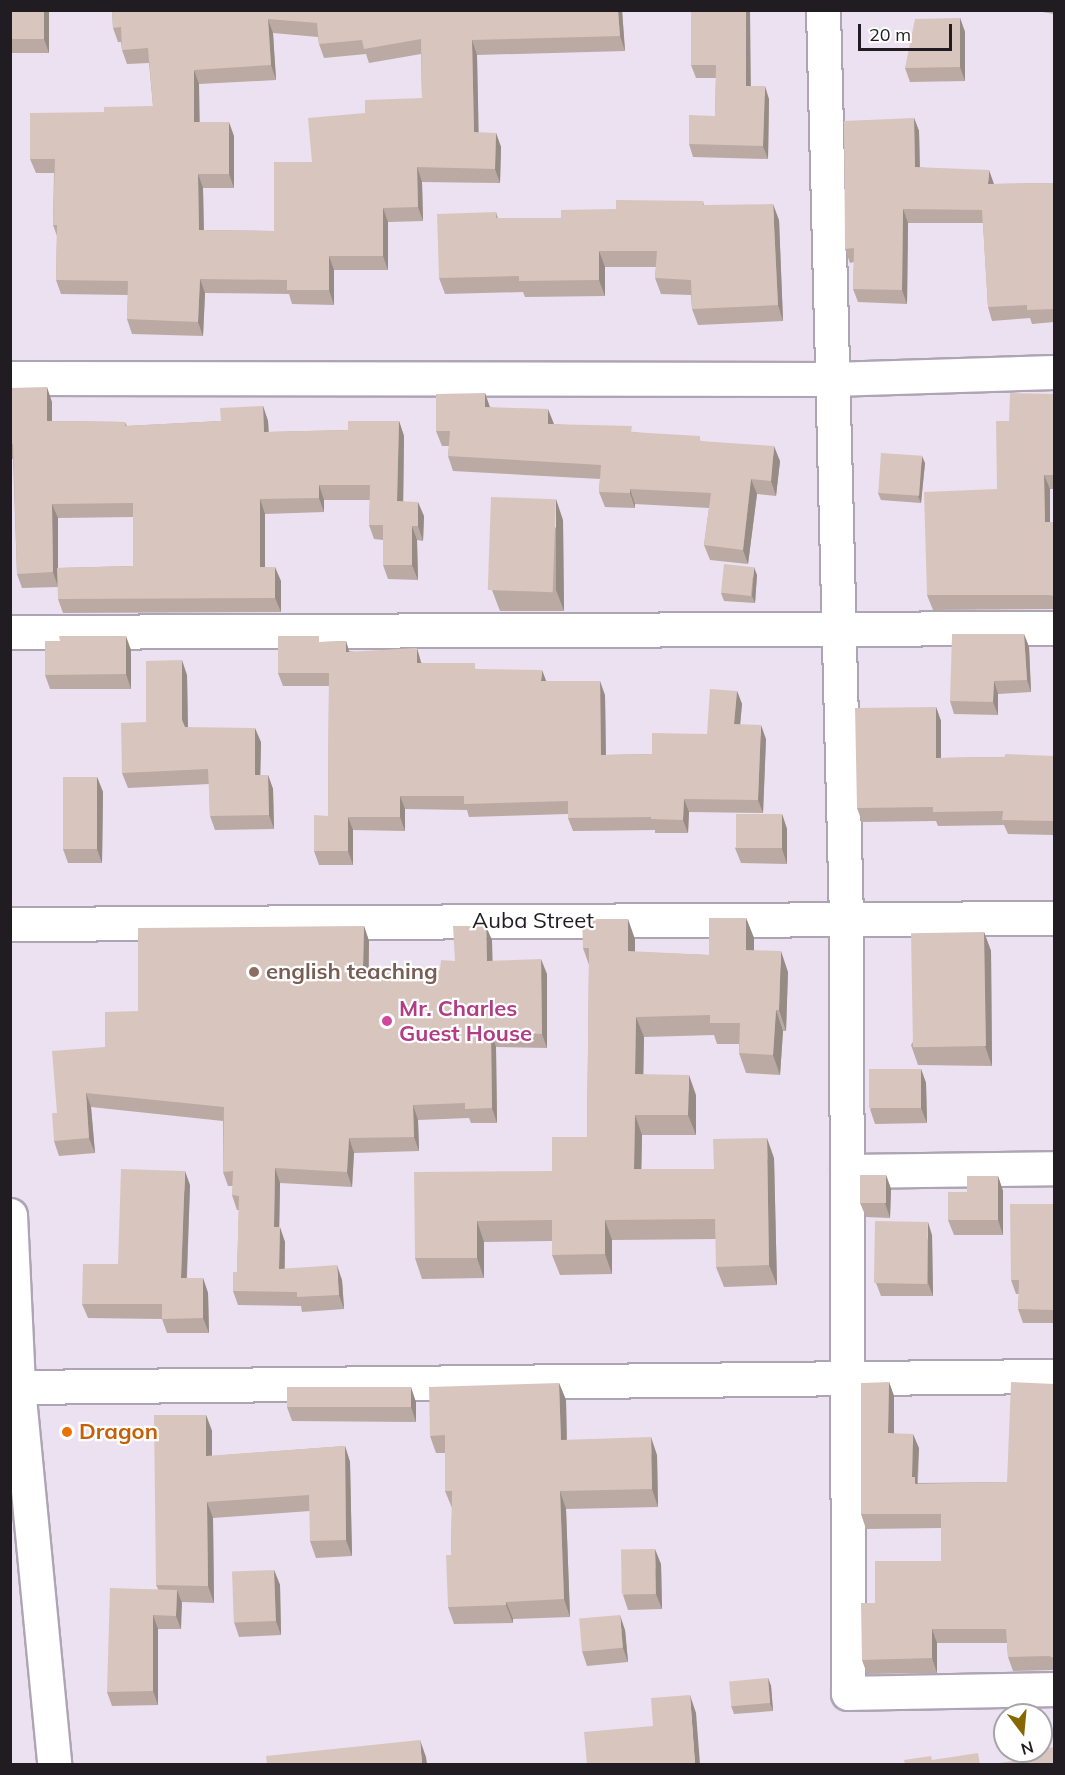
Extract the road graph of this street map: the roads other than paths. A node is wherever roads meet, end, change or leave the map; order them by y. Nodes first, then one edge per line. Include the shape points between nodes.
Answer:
1 (823, 10) edge
2 (1054, 372) edge
3 (10, 378) edge
4 (832, 379) junction
5 (1054, 628) edge
6 (839, 629) junction
7 (10, 632) edge
8 (1054, 918) edge
9 (846, 920) junction
10 (10, 924) edge
11 (1054, 1168) edge
12 (847, 1171) junction
13 (10, 1215) edge
14 (1054, 1376) edge
15 (848, 1379) junction
16 (18, 1387) junction
17 (1054, 1689) edge
18 (54, 1764) edge

1 - 4 street
2 - 4 street
3 - 4 street
4 - 6 street
5 - 6 street
6 - 7 street
6 - 9 street
8 - 9 street, Auba Street
9 - 10 street, Auba Street
9 - 12 street
11 - 12 street
12 - 15 street
13 - 16 street
14 - 15 street
15 - 16 street
15 - 17 street via 848,1693
16 - 18 street

